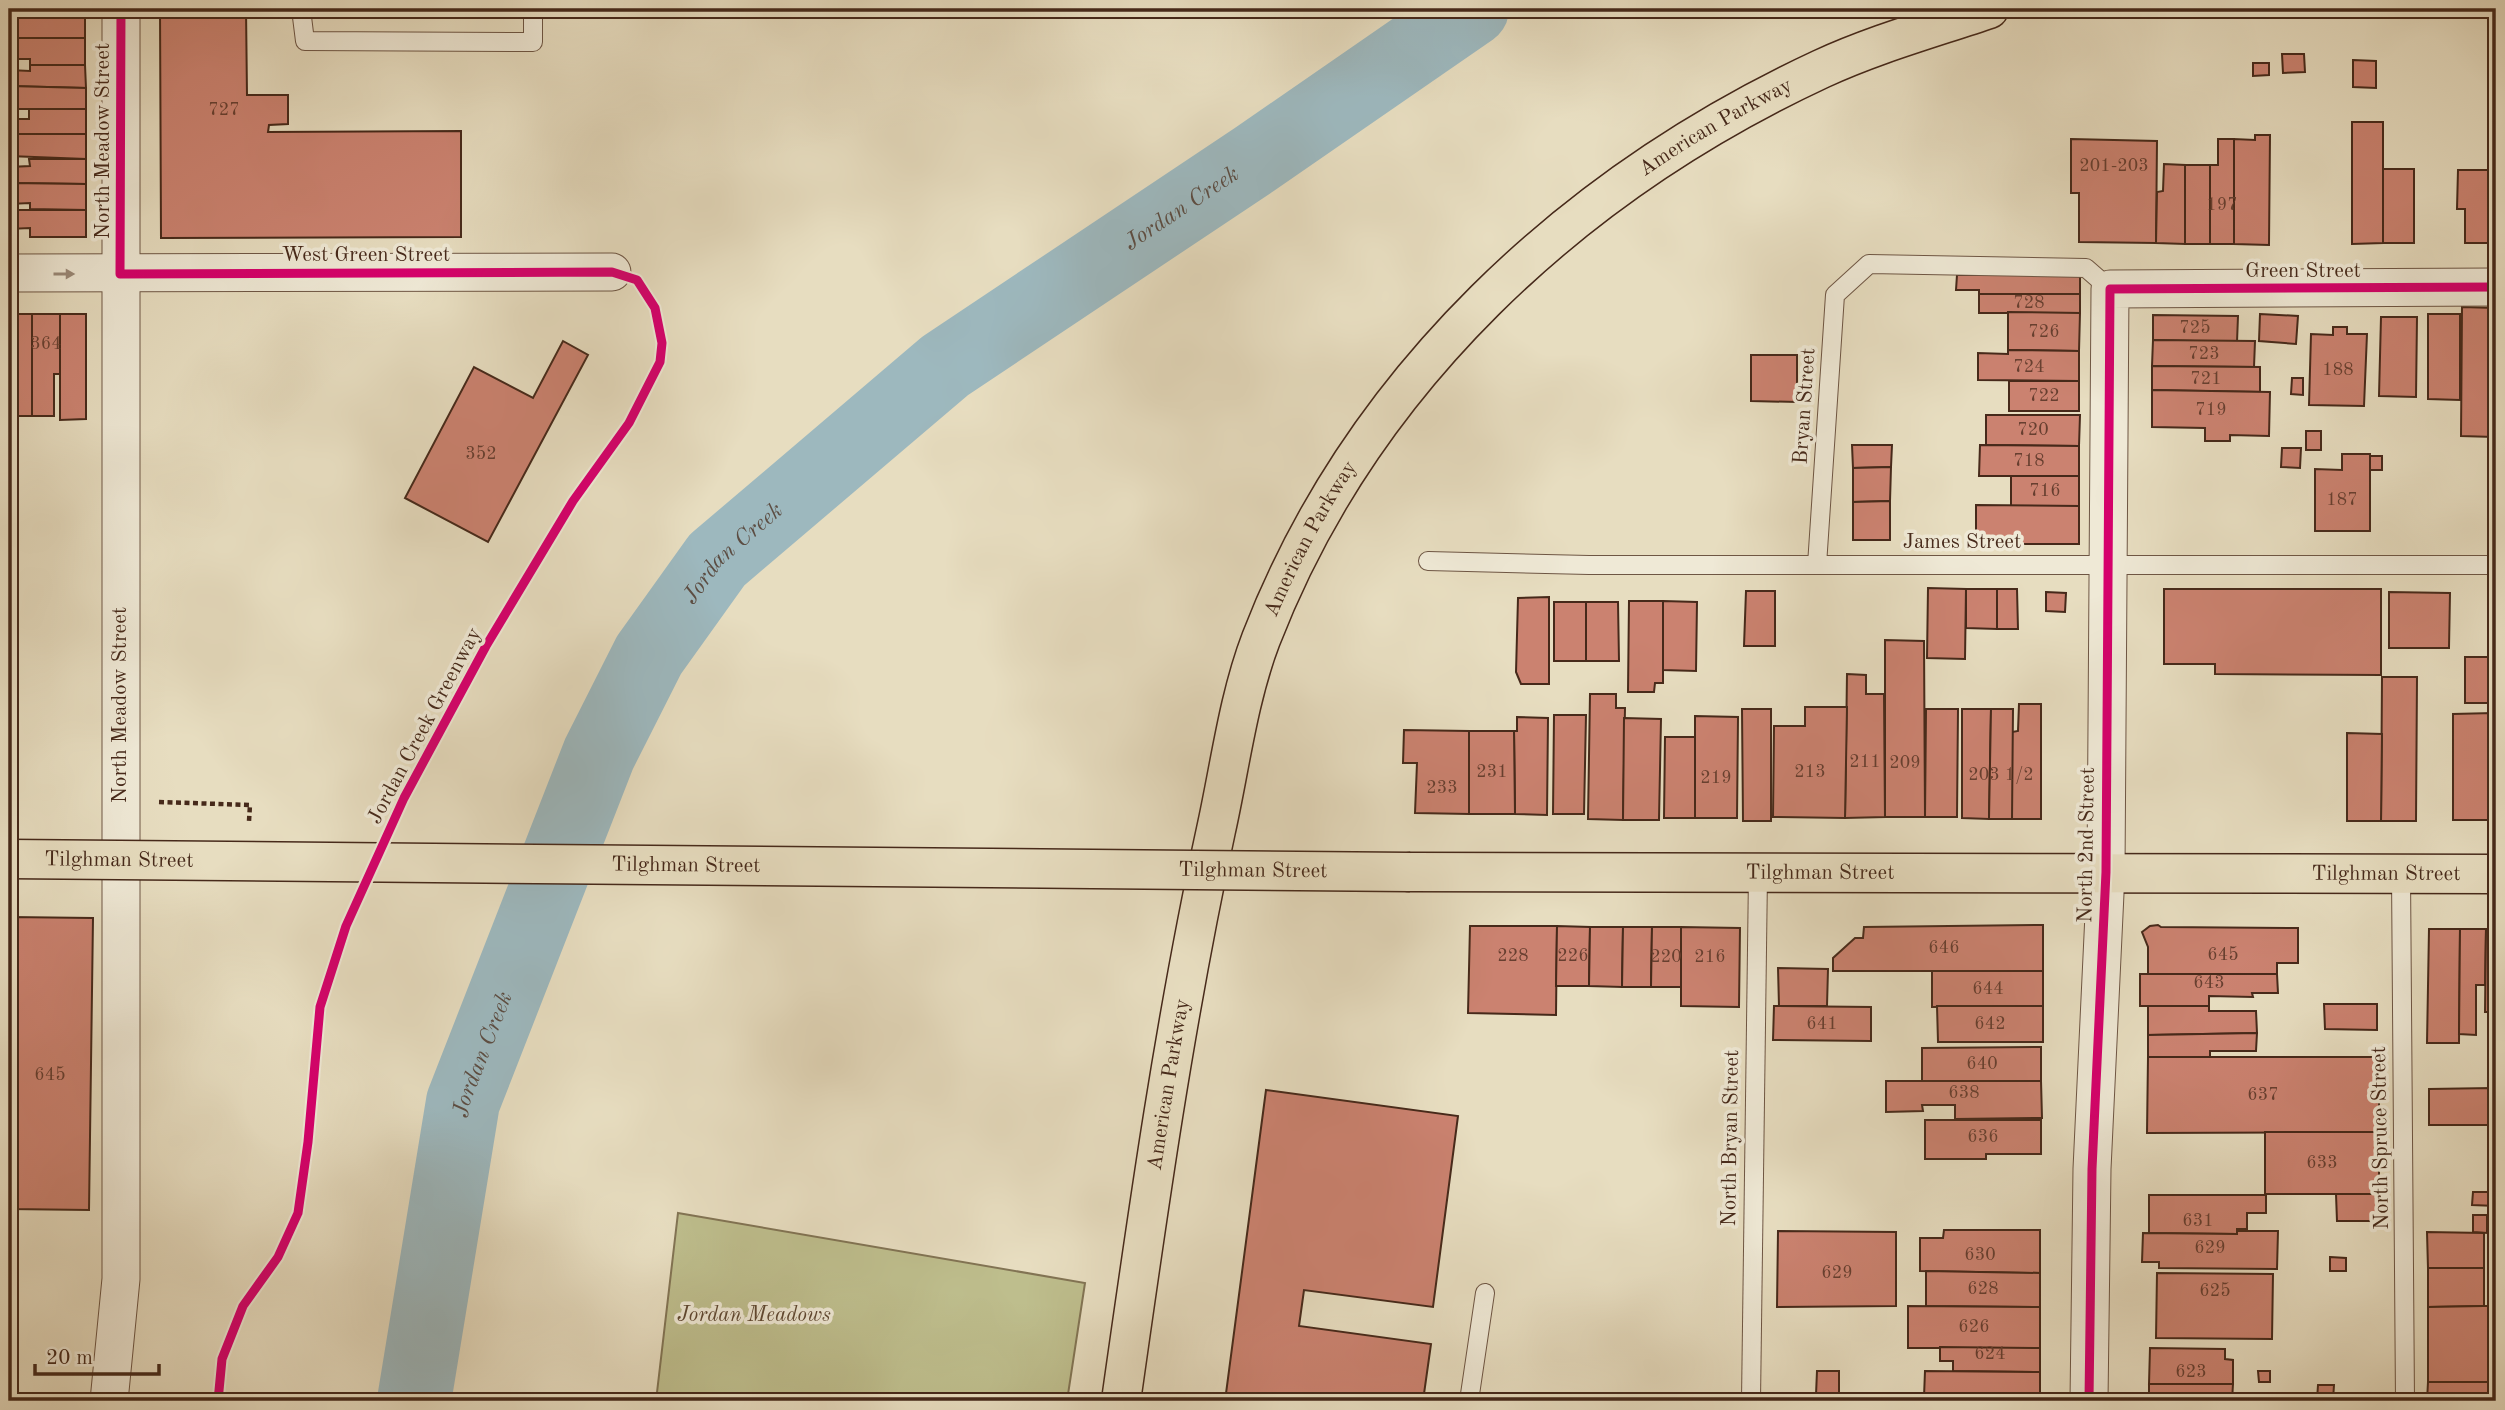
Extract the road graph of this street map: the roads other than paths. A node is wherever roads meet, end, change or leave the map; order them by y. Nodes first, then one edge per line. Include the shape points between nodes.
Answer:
1 (121, 9) edge
2 (301, 9) edge
3 (533, 9) edge
4 (1989, 9) edge
5 (612, 272) dead end
6 (9, 273) edge
7 (120, 274) junction
8 (2496, 287) edge
9 (2110, 289) junction
10 (1428, 561) dead end
11 (1817, 565) junction
12 (2110, 565) junction
13 (2496, 565) edge
14 (9, 859) edge
15 (2106, 872) junction
16 (1758, 874) junction
17 (2401, 874) junction
18 (2496, 874) edge
19 (1485, 1293) dead end
20 (110, 1401) edge
21 (1121, 1401) edge
22 (1469, 1401) edge
23 (1751, 1401) edge
24 (2089, 1401) edge
25 (2405, 1401) edge

1 - 7 street, North Meadow Street
2 - 3 lane via 305,41 533,42
4 - 21 main road, American Parkway via 1826,67 1755,101 1654,161 1560,231 1474,310 1397,398 1329,495 1259,643 1242,711 1190,950 1157,1142
5 - 7 street, West Green Street
6 -> 7 street, West Green Street
7 - 20 street, North Meadow Street via 121,1279
8 - 9 street, Green Street
9 - 11 lane, Bryan Street via 2086,268 1869,264 1835,295
9 - 12 street, North 2nd Street
10 - 11 lane, James Street
11 - 12 lane, James Street
12 - 13 lane, James Street
12 - 15 street, North 2nd Street
14 - 16 main road, Tilghman Street, bridge
15 - 16 main road, Tilghman Street
15 - 17 main road, Tilghman Street
15 - 24 street, North 2nd Street via 2092,1170
16 - 23 lane, North Bryan Street
17 - 18 main road, Tilghman Street
17 - 25 lane, North Spruce Street
19 - 22 lane

